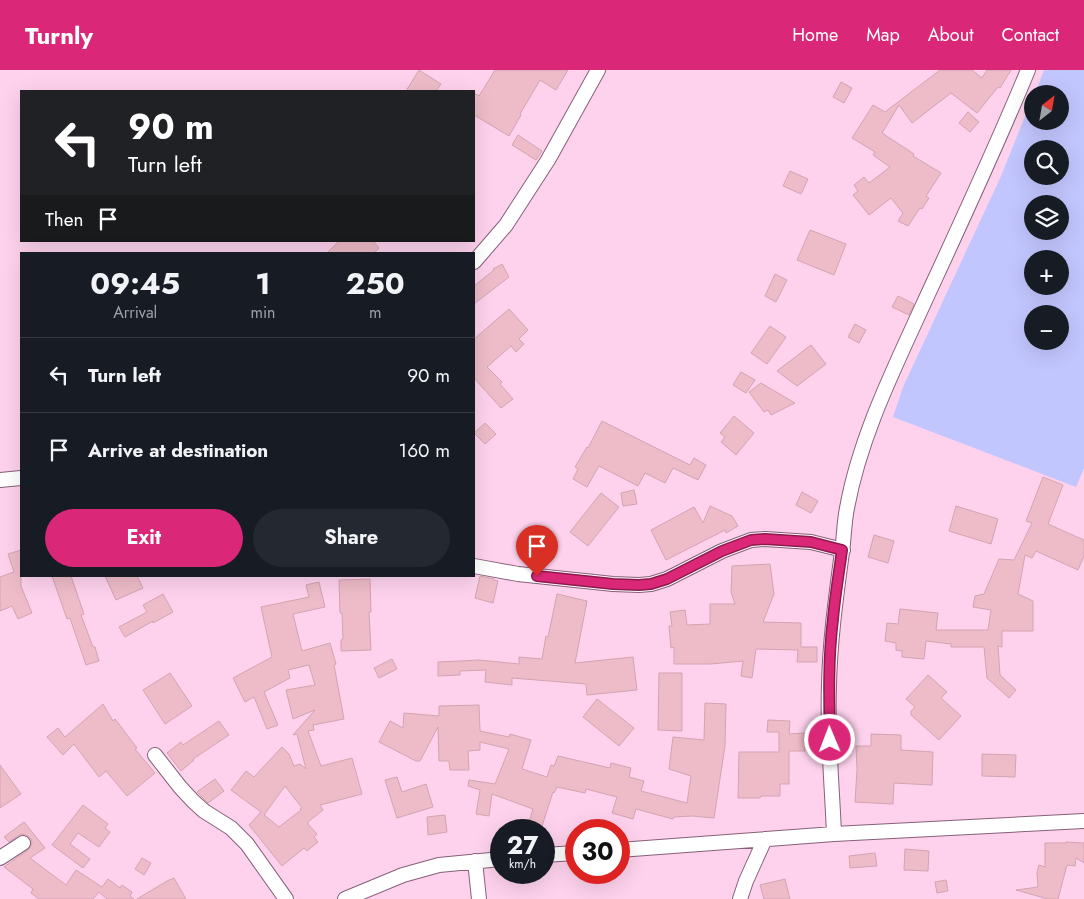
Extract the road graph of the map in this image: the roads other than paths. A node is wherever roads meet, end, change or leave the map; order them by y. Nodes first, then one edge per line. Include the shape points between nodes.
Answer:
1 (598, 70) edge
2 (1028, 70) edge
3 (475, 261) edge
4 (20, 478) edge
5 (0, 480) edge
6 (842, 550) junction
7 (475, 566) edge
8 (156, 755) dead end
9 (1084, 821) edge
10 (834, 834) junction
11 (766, 839) junction
12 (23, 843) dead end
13 (630, 849) edge
14 (0, 858) edge
15 (490, 859) edge
16 (475, 860) junction
17 (286, 899) edge
18 (345, 899) edge
19 (479, 899) edge
20 (740, 899) edge

1 - 3 street via 548,160 506,225
2 - 6 street via 870,425 846,509
4 - 5 street
6 - 7 street via 811,542 751,540 667,579 639,585 518,574
6 - 10 street via 828,686
8 - 17 street via 193,801 231,828 247,844
9 - 10 street
10 - 11 street
11 - 13 street
11 - 20 street
12 - 14 street
15 - 16 street
16 - 18 street via 403,875
16 - 19 street

